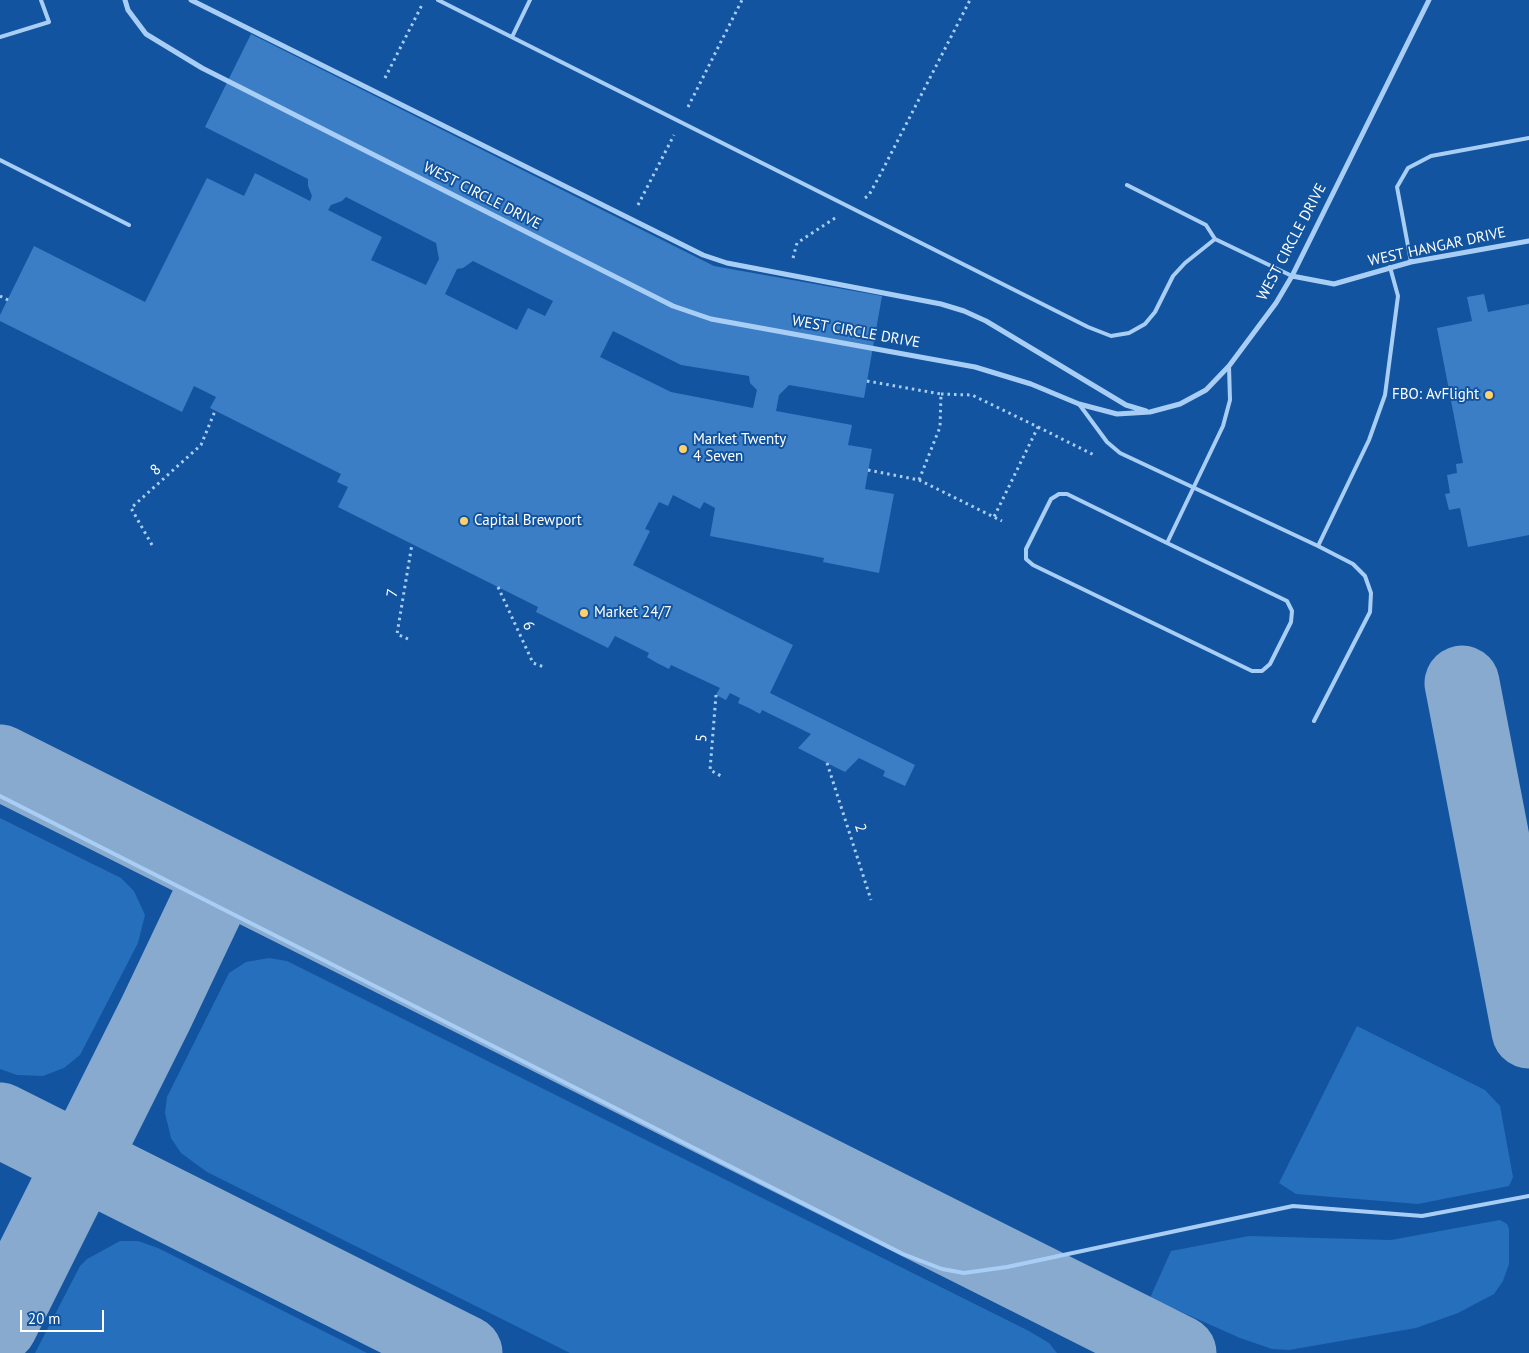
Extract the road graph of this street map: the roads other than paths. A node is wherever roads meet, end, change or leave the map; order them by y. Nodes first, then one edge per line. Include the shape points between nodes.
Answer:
1 (41, 0) edge
2 (125, 0) edge
3 (191, 0) edge
4 (438, 0) edge
5 (530, 0) edge
6 (1429, 0) edge
7 (0, 37) edge
8 (512, 37) junction
9 (1529, 138) edge
10 (0, 160) edge
11 (1127, 185) dead end
12 (129, 225) dead end
13 (1215, 240) junction
14 (1529, 241) edge
15 (1411, 262) junction
16 (1390, 267) junction
17 (1292, 276) junction
18 (1230, 366) junction
19 (1079, 404) junction
20 (1150, 412) junction
21 (1193, 488) junction
22 (1167, 543) junction
23 (1318, 546) junction
24 (1314, 722) dead end
25 (0, 796) edge
26 (1529, 1196) edge

1 - 7 lane via 49,22
2 - 19 street, WEST CIRCLE DRIVE via 128,10 146,34 202,68 673,306 711,319 975,367 1031,384
3 - 20 street via 703,255 727,263 964,311 1126,405
4 - 8 lane
5 - 8 lane
6 - 17 street, WEST CIRCLE DRIVE
8 - 13 lane via 1112,336 1129,334 1145,324 1155,312 1173,276
9 - 15 lane via 1431,156 1408,168 1397,187
10 - 12 lane
11 - 13 lane via 1206,225
13 - 17 lane
14 - 15 street, WEST HANGAR DRIVE
15 - 16 street, WEST HANGAR DRIVE
16 - 17 street, WEST HANGAR DRIVE via 1334,284
16 - 23 lane via 1398,296 1386,395 1370,440
17 - 18 street, WEST CIRCLE DRIVE
18 - 20 street, WEST CIRCLE DRIVE via 1206,390 1180,404
18 - 21 lane via 1230,400 1223,426
19 - 20 street, WEST CIRCLE DRIVE via 1117,414
19 - 21 lane via 1106,442 1120,453
21 - 22 lane
21 - 23 lane
22 - 22 lane via 1067,494 1058,494 1051,499 1026,550 1026,559 1252,671 1262,671 1270,664 1291,622 1292,611 1287,601
23 - 24 lane via 1353,564 1365,576 1371,593 1370,612
25 - 26 lane via 903,1254 942,1269 964,1273 1007,1267 1293,1206 1422,1216

